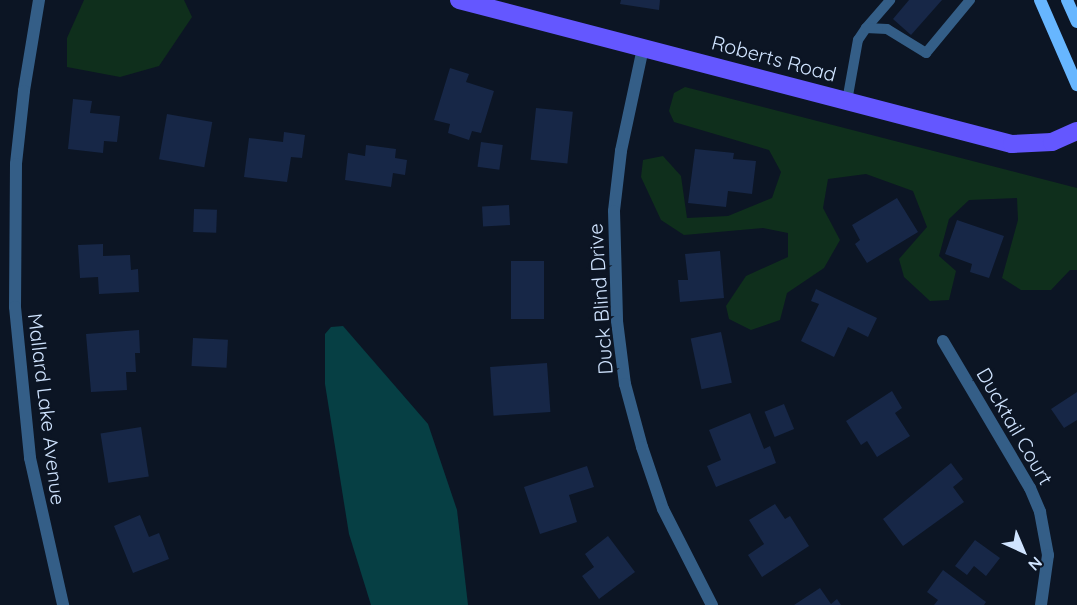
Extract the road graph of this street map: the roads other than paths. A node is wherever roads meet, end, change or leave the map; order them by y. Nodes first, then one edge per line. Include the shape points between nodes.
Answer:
1 (39, 0) edge
2 (459, 0) edge
3 (890, 0) edge
4 (970, 0) edge
5 (1040, 0) edge
6 (1067, 0) edge
7 (1077, 22) edge
8 (866, 28) junction
9 (643, 48) junction
10 (1077, 85) edge
11 (847, 101) junction
12 (1077, 131) edge
13 (943, 341) dead end
14 (63, 605) edge
15 (712, 605) edge
16 (1041, 605) edge

1 - 14 street, Mallard Lake Avenue via 16,164 15,307 30,458
2 - 9 main road, Roberts Road
3 - 8 lane
4 - 8 lane via 926,53 887,29
5 - 10 main road
6 - 7 main road
8 - 11 lane via 858,40
9 - 11 main road, Roberts Road
9 - 15 street, Duck Blind Drive via 621,151 614,211 617,321 625,384 649,468 663,509
11 - 12 main road, Roberts Road via 1012,144 1052,142
13 - 16 street, Ducktail Court via 1030,488 1040,512 1048,555

